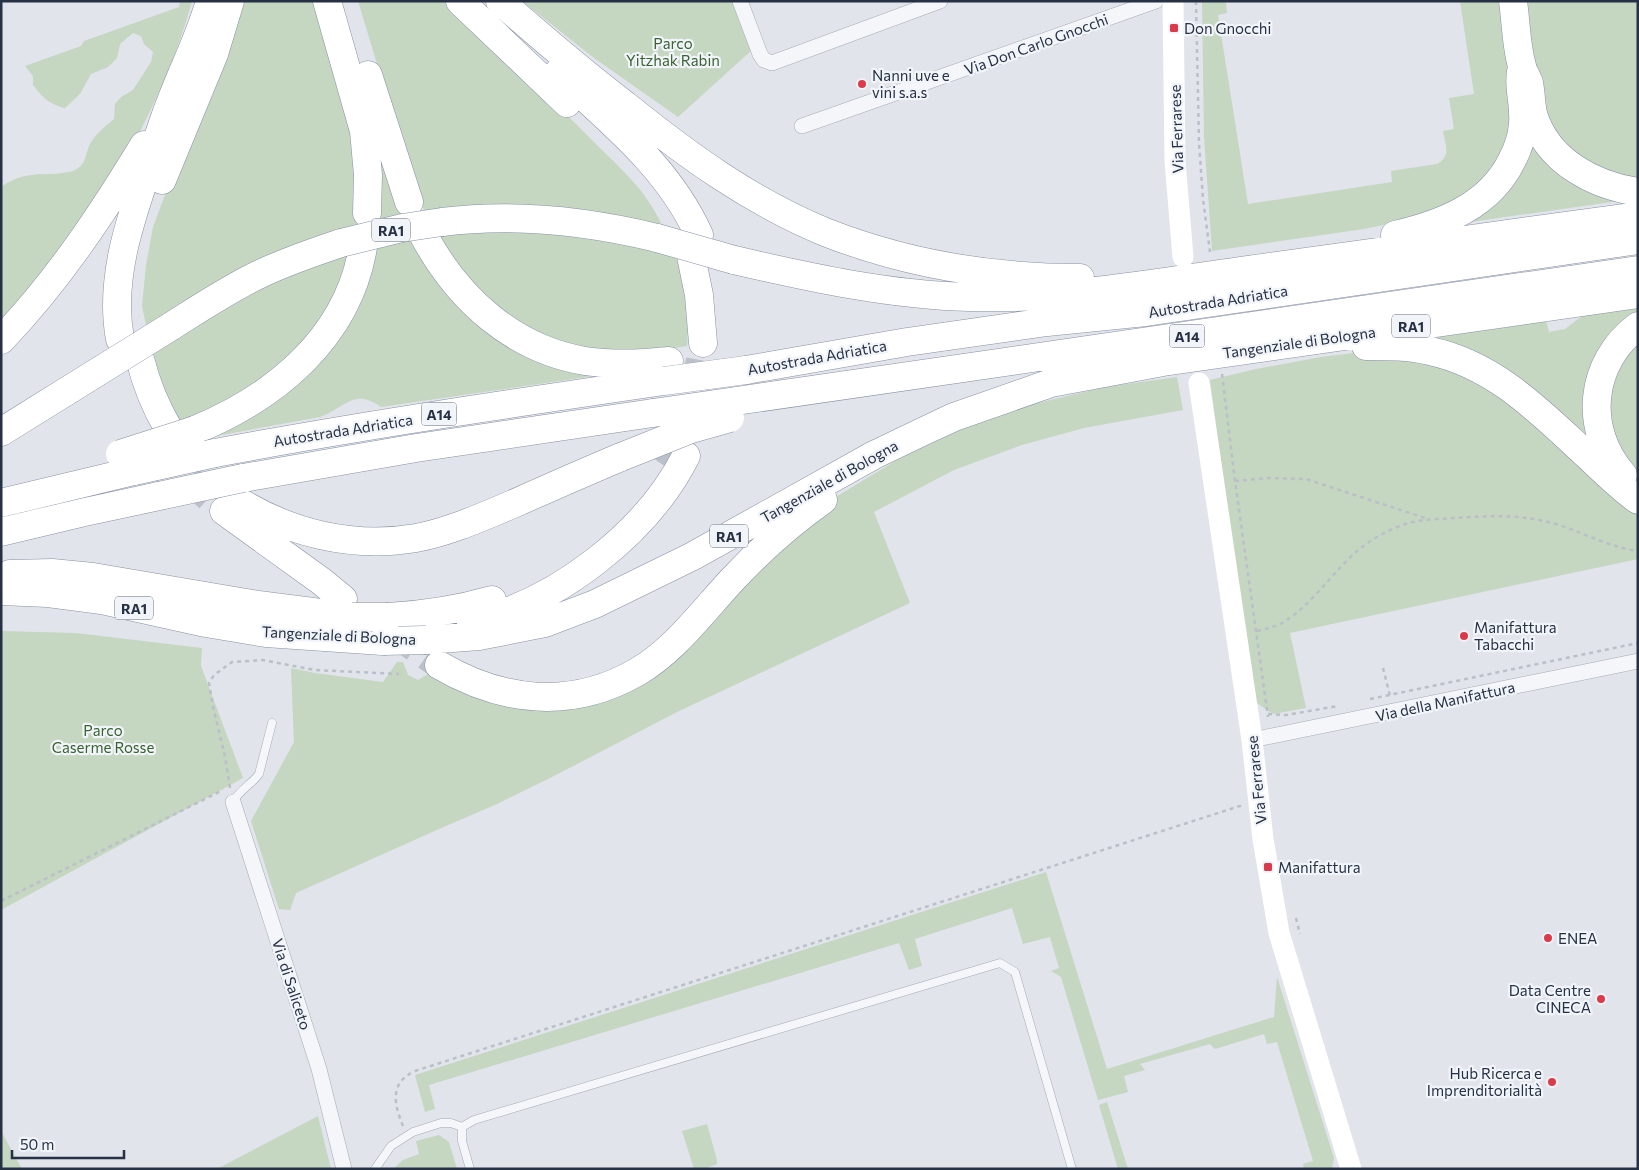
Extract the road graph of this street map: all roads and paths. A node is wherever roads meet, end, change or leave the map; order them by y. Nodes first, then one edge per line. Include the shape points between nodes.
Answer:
1 (210, 1) edge
2 (230, 1) edge
3 (327, 1) edge
4 (346, 1) edge
5 (460, 1) edge
6 (481, 1) edge
7 (500, 1) edge
8 (740, 1) edge
9 (940, 1) edge
10 (1156, 1) edge
11 (1174, 1) edge
12 (1196, 1) edge
13 (1513, 1) edge
14 (1522, 67) junction
15 (170, 104) junction
16 (802, 126) dead end
17 (1638, 192) edge
18 (410, 202) dead end
19 (367, 213) dead end
20 (1638, 216) edge
21 (433, 229) junction
22 (678, 234) junction
23 (1638, 240) edge
24 (352, 245) junction
25 (1183, 257) dead end
26 (711, 262) junction
27 (1221, 266) junction
28 (1638, 270) edge
29 (1638, 294) edge
30 (1638, 326) edge
31 (1, 340) edge
32 (711, 344) tunnel mouth
33 (1185, 359) junction
34 (133, 363) dead end
35 (666, 371) junction
36 (1222, 374) dead end
37 (1199, 383) dead end
38 (1020, 394) junction
39 (733, 409) junction
40 (172, 431) junction
41 (1, 432) edge
42 (674, 461) tunnel mouth
43 (127, 463) junction
44 (1235, 481) junction
45 (1638, 490) edge
46 (1, 493) edge
47 (232, 494) junction
48 (1638, 500) edge
49 (1, 503) edge
50 (1429, 519) junction
51 (1, 532) edge
52 (1638, 551) edge
53 (1, 574) edge
54 (1, 590) edge
55 (347, 618) junction
56 (1257, 631) junction
57 (396, 633) junction
58 (1638, 643) edge
59 (1638, 661) edge
60 (439, 665) tunnel mouth
61 (1384, 668) dead end
62 (399, 674) dead end
63 (1389, 695) junction
64 (1364, 700) dead end
65 (1338, 706) dead end
66 (1394, 711) junction
67 (1268, 714) junction
68 (272, 723) dead end
69 (1261, 738) junction
70 (229, 786) junction
71 (233, 802) junction
72 (1259, 802) junction
73 (1, 901) edge
74 (1295, 910) dead end
75 (1300, 934) dead end
76 (462, 1127) junction
77 (407, 1135) junction
78 (344, 1169) edge
79 (375, 1169) edge
80 (470, 1169) edge
81 (1072, 1169) edge
82 (1351, 1169) edge

1 - 15 highway
2 - 15 highway via 214,54 141,240 127,336 117,299 119,273 136,204
3 - 19 highway via 364,131 368,168
4 - 18 highway via 379,113
5 - 22 highway via 647,181 663,202
6 - 22 highway via 645,155 670,184 682,201
7 - 27 highway via 663,136 716,174 775,208 825,231 886,252 944,266 998,274 1102,278 1176,270 1197,272
8 - 9 street via 760,54 772,63
10 - 16 street, Via Don Carlo Gnocchi
11 - 25 main road, Via Ferrarese via 1175,161
12 - 27 path, Via Ferrarese via 1203,198
13 - 14 highway
14 - 17 highway via 1536,121 1557,152 1578,171 1597,181
14 - 27 highway via 1520,82 1524,117 1519,144 1508,169 1472,206 1449,218 1387,237
15 - 31 highway via 108,204 66,264
20 - 27 highway, RA1
21 - 22 highway, RA1 via 468,218 536,219
21 - 24 highway, RA1, bridge via 402,228
21 - 35 highway via 436,257 464,294 505,329 556,354
22 - 26 highway, RA1, bridge
23 - 35 highway, Autostrada Adriatica / A14, bridge via 1146,312
24 - 40 highway via 356,276 340,313 303,362 273,387 221,419
24 - 41 highway, RA1, bridge via 294,259 262,273
26 - 27 highway, RA1 via 872,288 1005,298 1057,296
26 - 32 highway via 700,295
28 - 39 highway, Autostrada Adriatica / A14 via 890,379
29 - 33 highway, Tangenziale di Bologna / RA1
30 - 45 highway via 1620,342 1605,366 1596,404 1605,448 1619,471
33 - 38 highway, Tangenziale di Bologna / RA1 via 1051,383
33 - 48 highway via 1266,356 1366,346 1404,347 1448,355 1480,368 1504,383
34 - 40 highway
35 - 43 highway, Autostrada Adriatica / A14, bridge via 215,453
36 - 44 path
37 - 69 main road, Via Ferrarese
38 - 57 highway, Tangenziale di Bologna / RA1 via 954,417 883,451 693,556 595,604 545,623 479,636
38 - 60 highway via 898,455 834,492 788,526 657,658 613,684 562,697 535,697 481,686
39 - 47 highway, Autostrada Adriatica / A14, bridge via 653,413 416,448
39 - 47 highway, bridge via 483,517 417,538 387,541 340,539 311,533 253,510
40 - 43 highway, bridge
42 - 57 highway via 615,525 572,560 503,597 419,616
43 - 46 highway
43 - 49 highway, Autostrada Adriatica / A14
44 - 50 path via 1306,479
44 - 56 path
47 - 51 highway, Autostrada Adriatica / A14, bridge via 159,496
47 - 55 highway via 321,581
50 - 52 path via 1508,515 1532,518
50 - 56 path via 1408,523 1363,546 1294,615 1272,628
53 - 55 highway via 52,573 93,577
54 - 55 highway, Tangenziale di Bologna / RA1 via 102,600 266,633
55 - 57 highway, bridge
56 - 67 path
58 - 63 path
59 - 66 street, Via della Manifattura
61 - 63 path
62 - 70 path via 315,670 263,660 232,662 214,675 209,683
63 - 64 path
63 - 66 path
65 - 67 path via 1286,715
66 - 69 street, Via della Manifattura
67 - 69 path
68 - 71 lane via 259,774 237,794
69 - 72 main road, Via Ferrarese
70 - 71 path
70 - 73 path
71 - 78 street, Via di Saliceto via 319,1069
72 - 77 path via 1215,813 415,1071 401,1081 395,1096
72 - 82 main road, Via Ferrarese via 1279,933
74 - 75 path
76 - 77 lane via 441,1122
76 - 80 lane via 462,1141
76 - 81 lane via 474,1120 1000,963 1015,972
77 - 79 lane via 391,1146

